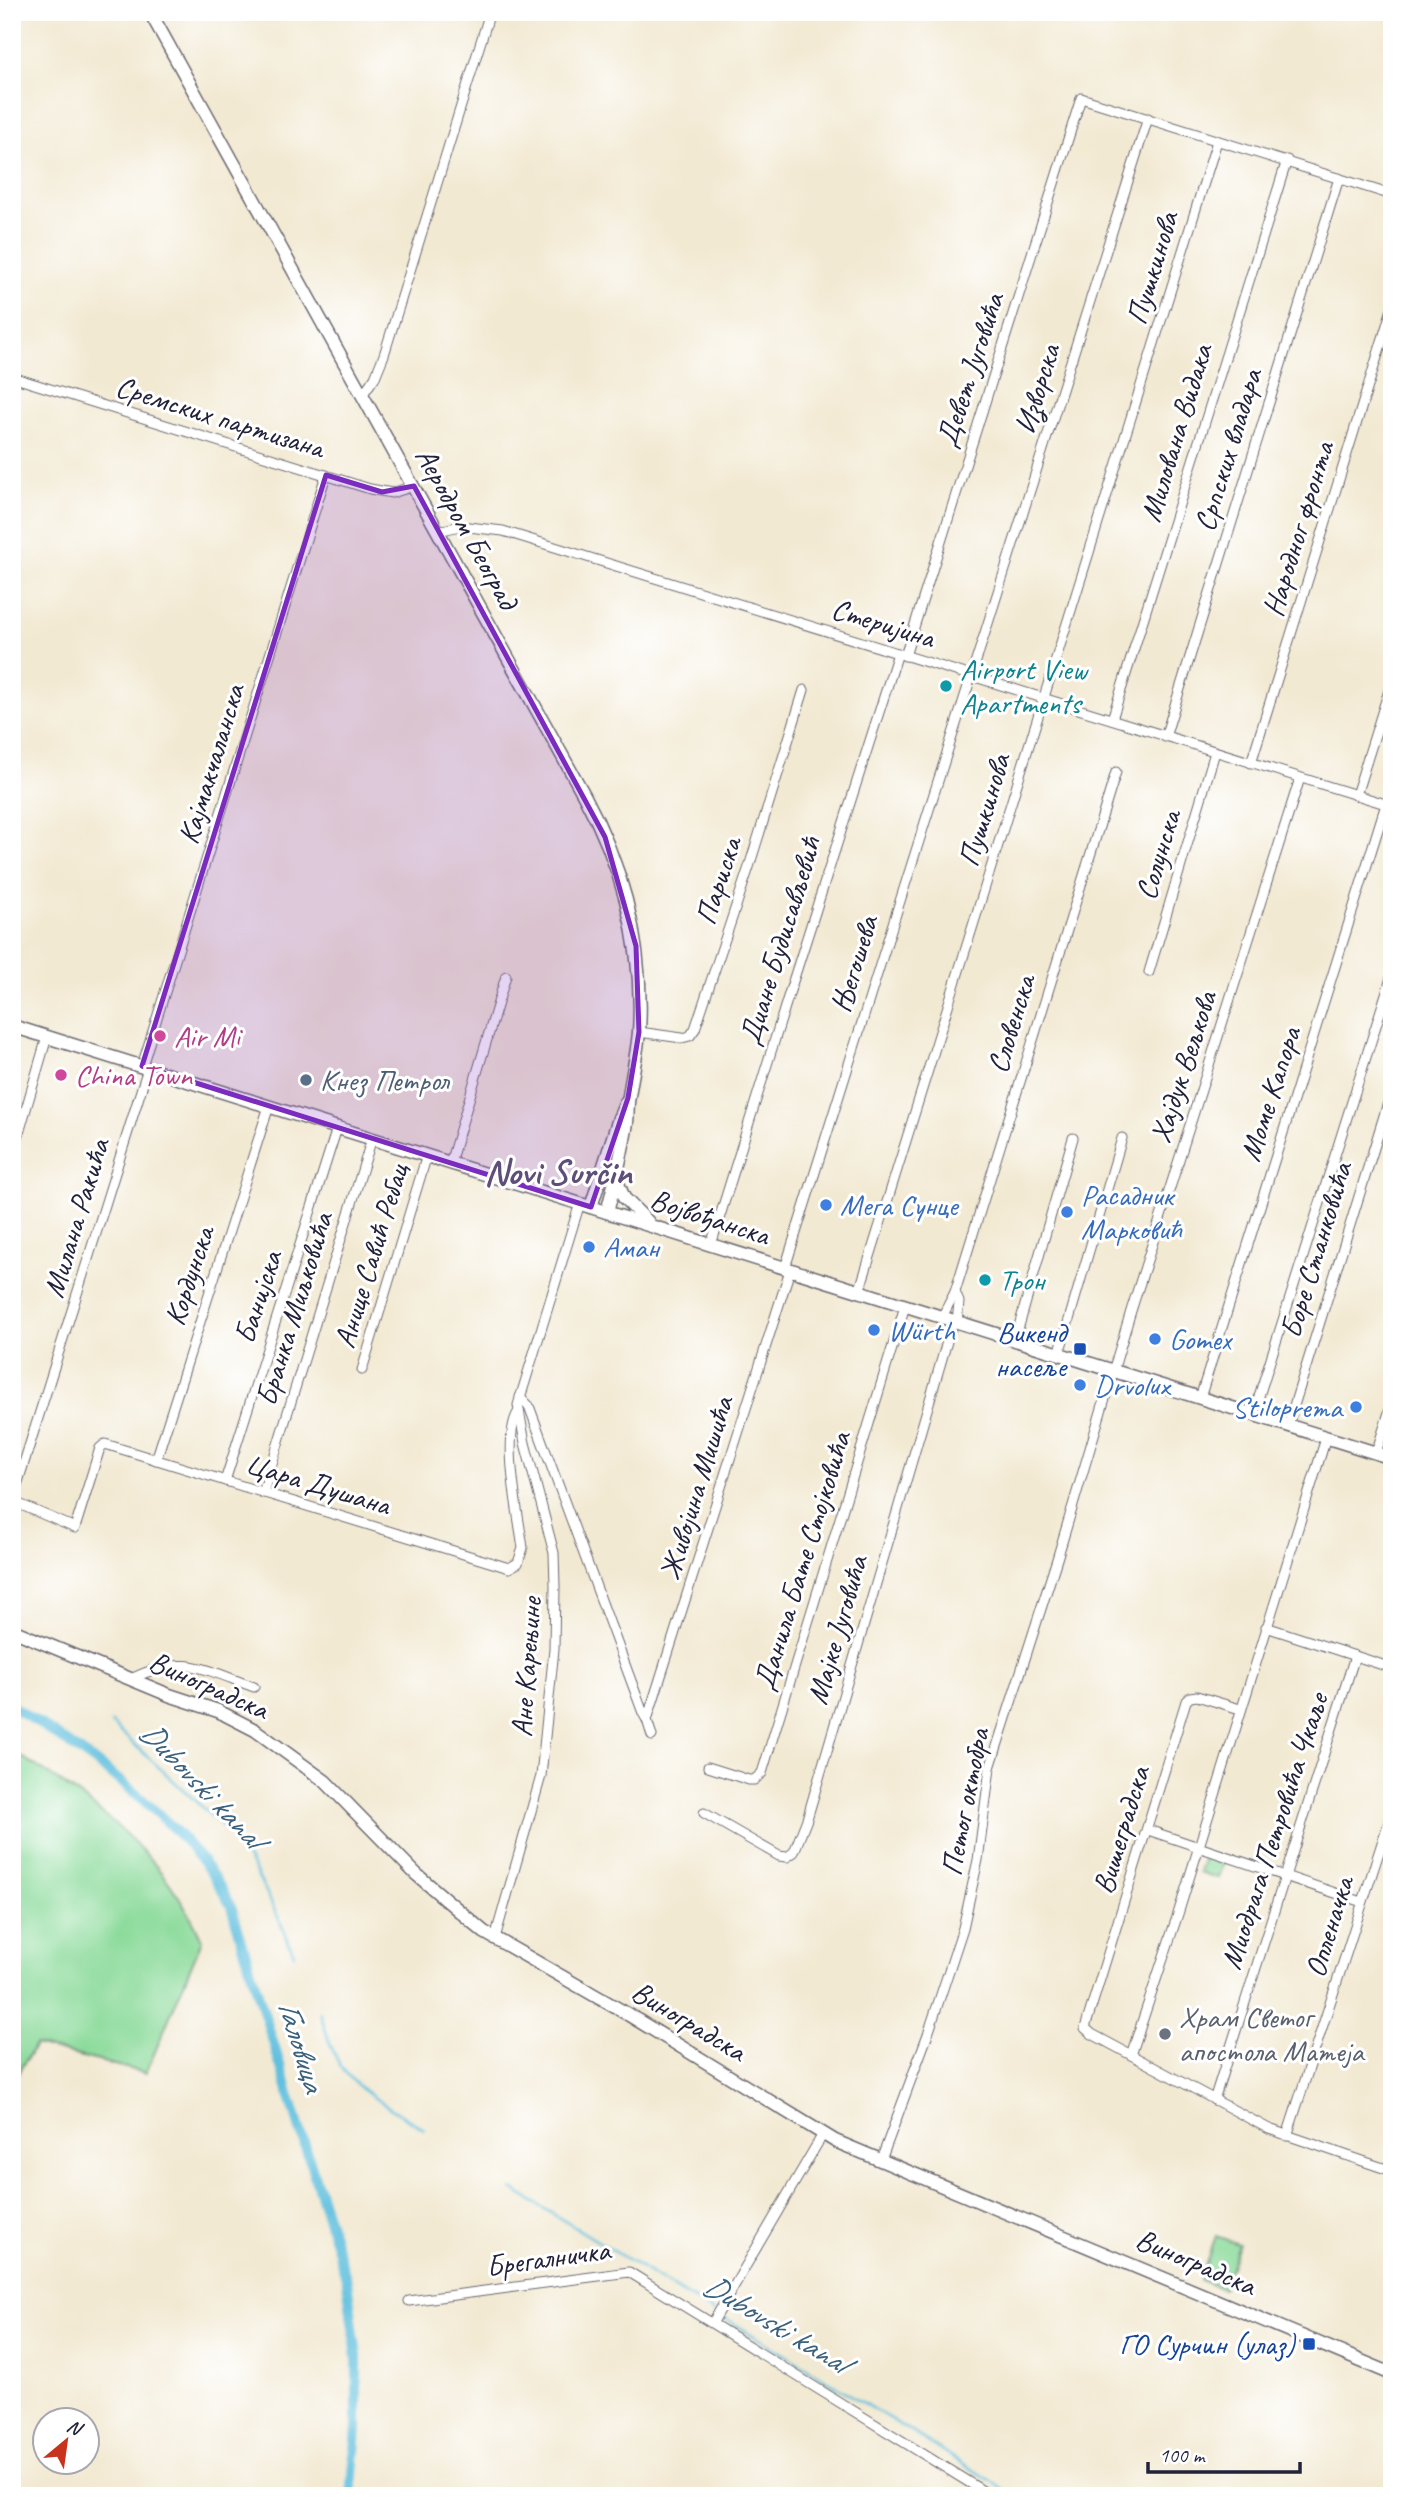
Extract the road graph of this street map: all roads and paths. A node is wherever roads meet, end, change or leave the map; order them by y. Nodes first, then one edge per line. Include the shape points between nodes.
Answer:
1 (150, 12) edge
2 (490, 12) edge
3 (1148, 118) junction
4 (1217, 141) junction
5 (1287, 160) junction
6 (1339, 178) junction
7 (1392, 195) edge
8 (1392, 309) edge
9 (12, 377) edge
10 (363, 394) junction
11 (326, 475) junction
12 (414, 486) junction
13 (438, 531) junction
14 (902, 654) junction
15 (973, 676) junction
16 (1392, 681) edge
17 (804, 690) dead end
18 (1044, 698) junction
19 (1112, 719) junction
20 (1165, 737) junction
21 (1215, 752) junction
22 (1251, 763) junction
23 (1116, 772) dead end
24 (1300, 778) junction
25 (1356, 795) junction
26 (1389, 805) edge
27 (1149, 972) dead end
28 (1392, 975) edge
29 (506, 976) dead end
30 (12, 1026) edge
31 (639, 1032) junction
32 (47, 1037) junction
33 (145, 1067) junction
34 (1392, 1090) edge
35 (628, 1098) junction
36 (270, 1106) junction
37 (337, 1128) junction
38 (372, 1138) junction
39 (1073, 1138) dead end
40 (1122, 1138) dead end
41 (426, 1156) junction
42 (12, 1157) edge
43 (450, 1163) junction
44 (616, 1177) junction
45 (586, 1205) junction
46 (607, 1212) junction
47 (654, 1226) junction
48 (711, 1245) junction
49 (787, 1269) junction
50 (859, 1292) junction
51 (955, 1292) junction
52 (905, 1306) junction
53 (951, 1320) junction
54 (1015, 1340) junction
55 (1059, 1354) junction
56 (362, 1370) dead end
57 (1113, 1371) junction
58 (520, 1397) junction
59 (1200, 1398) junction
60 (1392, 1403) edge
61 (519, 1411) junction
62 (1253, 1415) junction
63 (1288, 1425) junction
64 (1326, 1438) junction
65 (1376, 1453) junction
66 (1392, 1458) edge
67 (156, 1460) junction
68 (225, 1481) junction
69 (263, 1493) junction
70 (12, 1501) edge
71 (1266, 1627) junction
72 (12, 1630) edge
73 (1355, 1656) junction
74 (1392, 1668) edge
75 (131, 1679) junction
76 (254, 1687) dead end
77 (1240, 1709) junction
78 (647, 1720) junction
79 (652, 1736) dead end
80 (708, 1767) dead end
81 (1392, 1812) edge
82 (704, 1813) dead end
83 (1148, 1830) junction
84 (1199, 1846) junction
85 (1287, 1875) junction
86 (1362, 1902) junction
87 (495, 1938) junction
88 (1131, 2055) junction
89 (1214, 2100) junction
90 (823, 2134) junction
91 (1287, 2136) junction
92 (881, 2160) junction
93 (1392, 2171) edge
94 (409, 2301) dead end
95 (714, 2320) junction
96 (1392, 2374) edge
97 (991, 2496) edge

1 - 10 street, Аеродром Београд
2 - 10 street via 384,355
3 - 4 street
3 - 14 street, Девет Југовића via 1081,98
3 - 15 street, Изворска
4 - 5 street
4 - 18 street, Пушкинова
5 - 6 street
5 - 19 street, Милована Видака
6 - 7 street
6 - 20 street, Српских владара
8 - 22 street, Народног фронта
9 - 11 street, Сремских партизана
10 - 12 street, Аеродром Београд
11 - 12 street, Сремских партизана via 382,492
11 - 33 street, Кајмакчаланска
12 - 13 street, Аеродром Београд
13 - 14 street, Стеријина via 460,526 503,531
13 - 31 street, Аеродром Београд via 605,837 636,946
14 - 15 street, Стеријина
14 - 48 street, Диане Будисављевић
15 - 18 street, Стеријина
15 - 49 street, Његошева
16 - 25 street
17 - 31 street, Париска via 695,1029 682,1038
18 - 19 street, Стеријина
18 - 50 street, Пушкинова
19 - 20 street, Стеријина
20 - 21 street, Стеријина
21 - 22 street, Стеријина
21 - 27 street, Солунска
22 - 24 street, Стеријина
23 - 51 street, Словенска
24 - 25 street, Стеријина
24 - 57 street, Хајдук Вељкова
25 - 26 street, Стеријина
26 - 59 street, Моме Капора
28 - 62 street
29 - 43 street
30 - 32 street, Војвођанска
31 - 35 street, Аеродром Београд
32 - 33 street, Војвођанска
32 - 42 street
33 - 36 street, Војвођанска
33 - 70 street, Милана Ракића
34 - 63 street, Боре Станковића
35 - 44 street, Аеродром Београд
35 - 45 street, Аеродром Београд
36 - 37 street, Војвођанска
36 - 67 street, Кордунска
37 - 38 street, Војвођанска
37 - 68 street, Банијска
38 - 41 street, Војвођанска
38 - 69 street, Бранка Миљковића
39 - 54 street
40 - 55 street
41 - 43 street, Војвођанска
41 - 56 street, Анице Савић Ребац
43 - 45 street, Војвођанска
44 - 46 street, Аеродром Београд
44 - 47 street via 628,1204
45 - 46 street, Војвођанска
45 - 58 street, Ане Карењине
46 - 47 street, Војвођанска
47 - 48 street, Војвођанска
48 - 49 street, Војвођанска
49 - 50 street, Војвођанска
49 - 78 street, Живојина Мишића
50 - 52 street, Војвођанска
51 - 53 street, Словенска
51 - 53 street, Словенска via 959,1309
52 - 53 street, Војвођанска
52 - 80 street, Данила Бате Стојковића via 762,1773 754,1780 744,1780
53 - 54 street, Војвођанска
53 - 82 street, Мајке Југовића via 794,1852 779,1856
54 - 55 street, Војвођанска
55 - 57 street, Војвођанска
57 - 59 street, Војвођанска
57 - 92 street, Петог октобра via 990,1768 963,1928
58 - 61 street, Ане Карењине
58 - 78 street via 529,1406
59 - 62 street, Војвођанска
60 - 65 street
61 - 69 street, Цара Душана via 510,1441 523,1548 515,1567 502,1568
61 - 87 street, Ане Карењине via 554,1553 554,1649 541,1776
62 - 63 street, Војвођанска
63 - 64 street, Војвођанска
64 - 65 street, Војвођанска
64 - 71 street
65 - 66 street, Војвођанска
67 - 68 street, Цара Душана
67 - 70 street, Цара Душана via 103,1445 75,1528
68 - 69 street, Цара Душана
71 - 73 street
71 - 77 street
72 - 75 street, Виноградска
73 - 74 street
73 - 85 street, Миодрага Петровића Чкаље
75 - 76 street via 180,1664
75 - 87 street, Виноградска via 234,1719 298,1759 416,1874
77 - 83 street, Вишеградска via 1197,1696 1188,1699
77 - 84 street
78 - 79 street
81 - 86 street, Опленачка
83 - 84 street
83 - 88 street, Вишеградска via 1085,2028
84 - 85 street
84 - 88 street
85 - 86 street
85 - 89 street, Миодрага Петровића Чкаље
86 - 91 street, Опленачка
87 - 90 street, Виноградска
88 - 89 street
89 - 91 street
90 - 92 street, Виноградска
90 - 95 street
91 - 93 street
92 - 96 street, Виноградска
94 - 95 street, Брегалничка via 629,2272
95 - 97 street, Брегалничка

